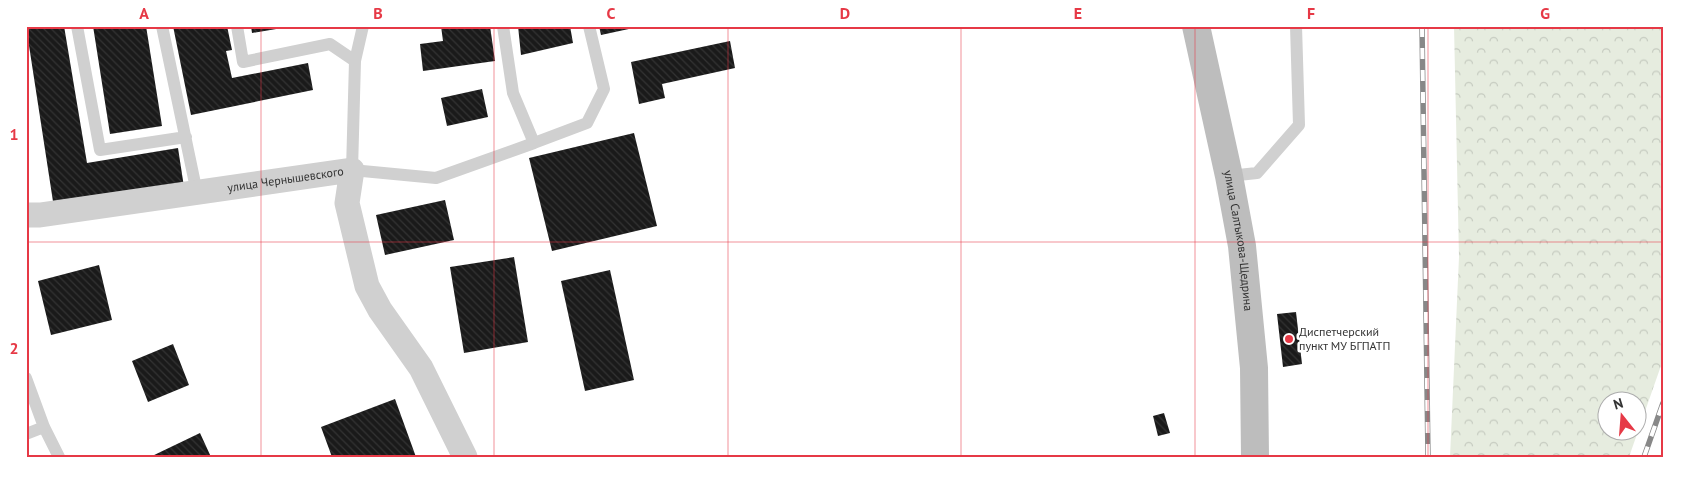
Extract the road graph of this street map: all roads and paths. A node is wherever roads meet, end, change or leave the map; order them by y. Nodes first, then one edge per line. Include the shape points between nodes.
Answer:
1 (78, 26) edge
2 (162, 26) edge
3 (237, 26) edge
4 (363, 26) edge
5 (504, 26) edge
6 (589, 26) edge
7 (1296, 26) edge
8 (1195, 27) edge
9 (355, 61) junction
10 (186, 137) junction
11 (534, 143) junction
12 (352, 170) junction
13 (1229, 176) junction
14 (197, 192) junction
15 (26, 215) edge
16 (26, 378) edge
17 (44, 427) junction
18 (26, 434) edge
19 (59, 457) edge
20 (465, 457) edge
21 (1255, 457) edge

1 - 10 lane via 100,150
2 - 10 lane
3 - 9 lane via 243,62 330,44
4 - 9 lane
5 - 11 lane via 513,93
6 - 11 lane via 604,89 587,123
7 - 13 lane via 1299,125 1257,173
8 - 13 street, улица Салтыкова-Щедрина
9 - 12 lane
10 - 14 lane
11 - 12 lane via 436,178
12 - 14 street, улица Чернышевского
12 - 20 street, улица Чернышевского via 347,203 367,286 421,368
13 - 21 street, улица Салтыкова-Щедрина via 1242,246 1254,368
14 - 15 street, улица Чернышевского
16 - 17 lane
17 - 18 lane
17 - 19 lane

